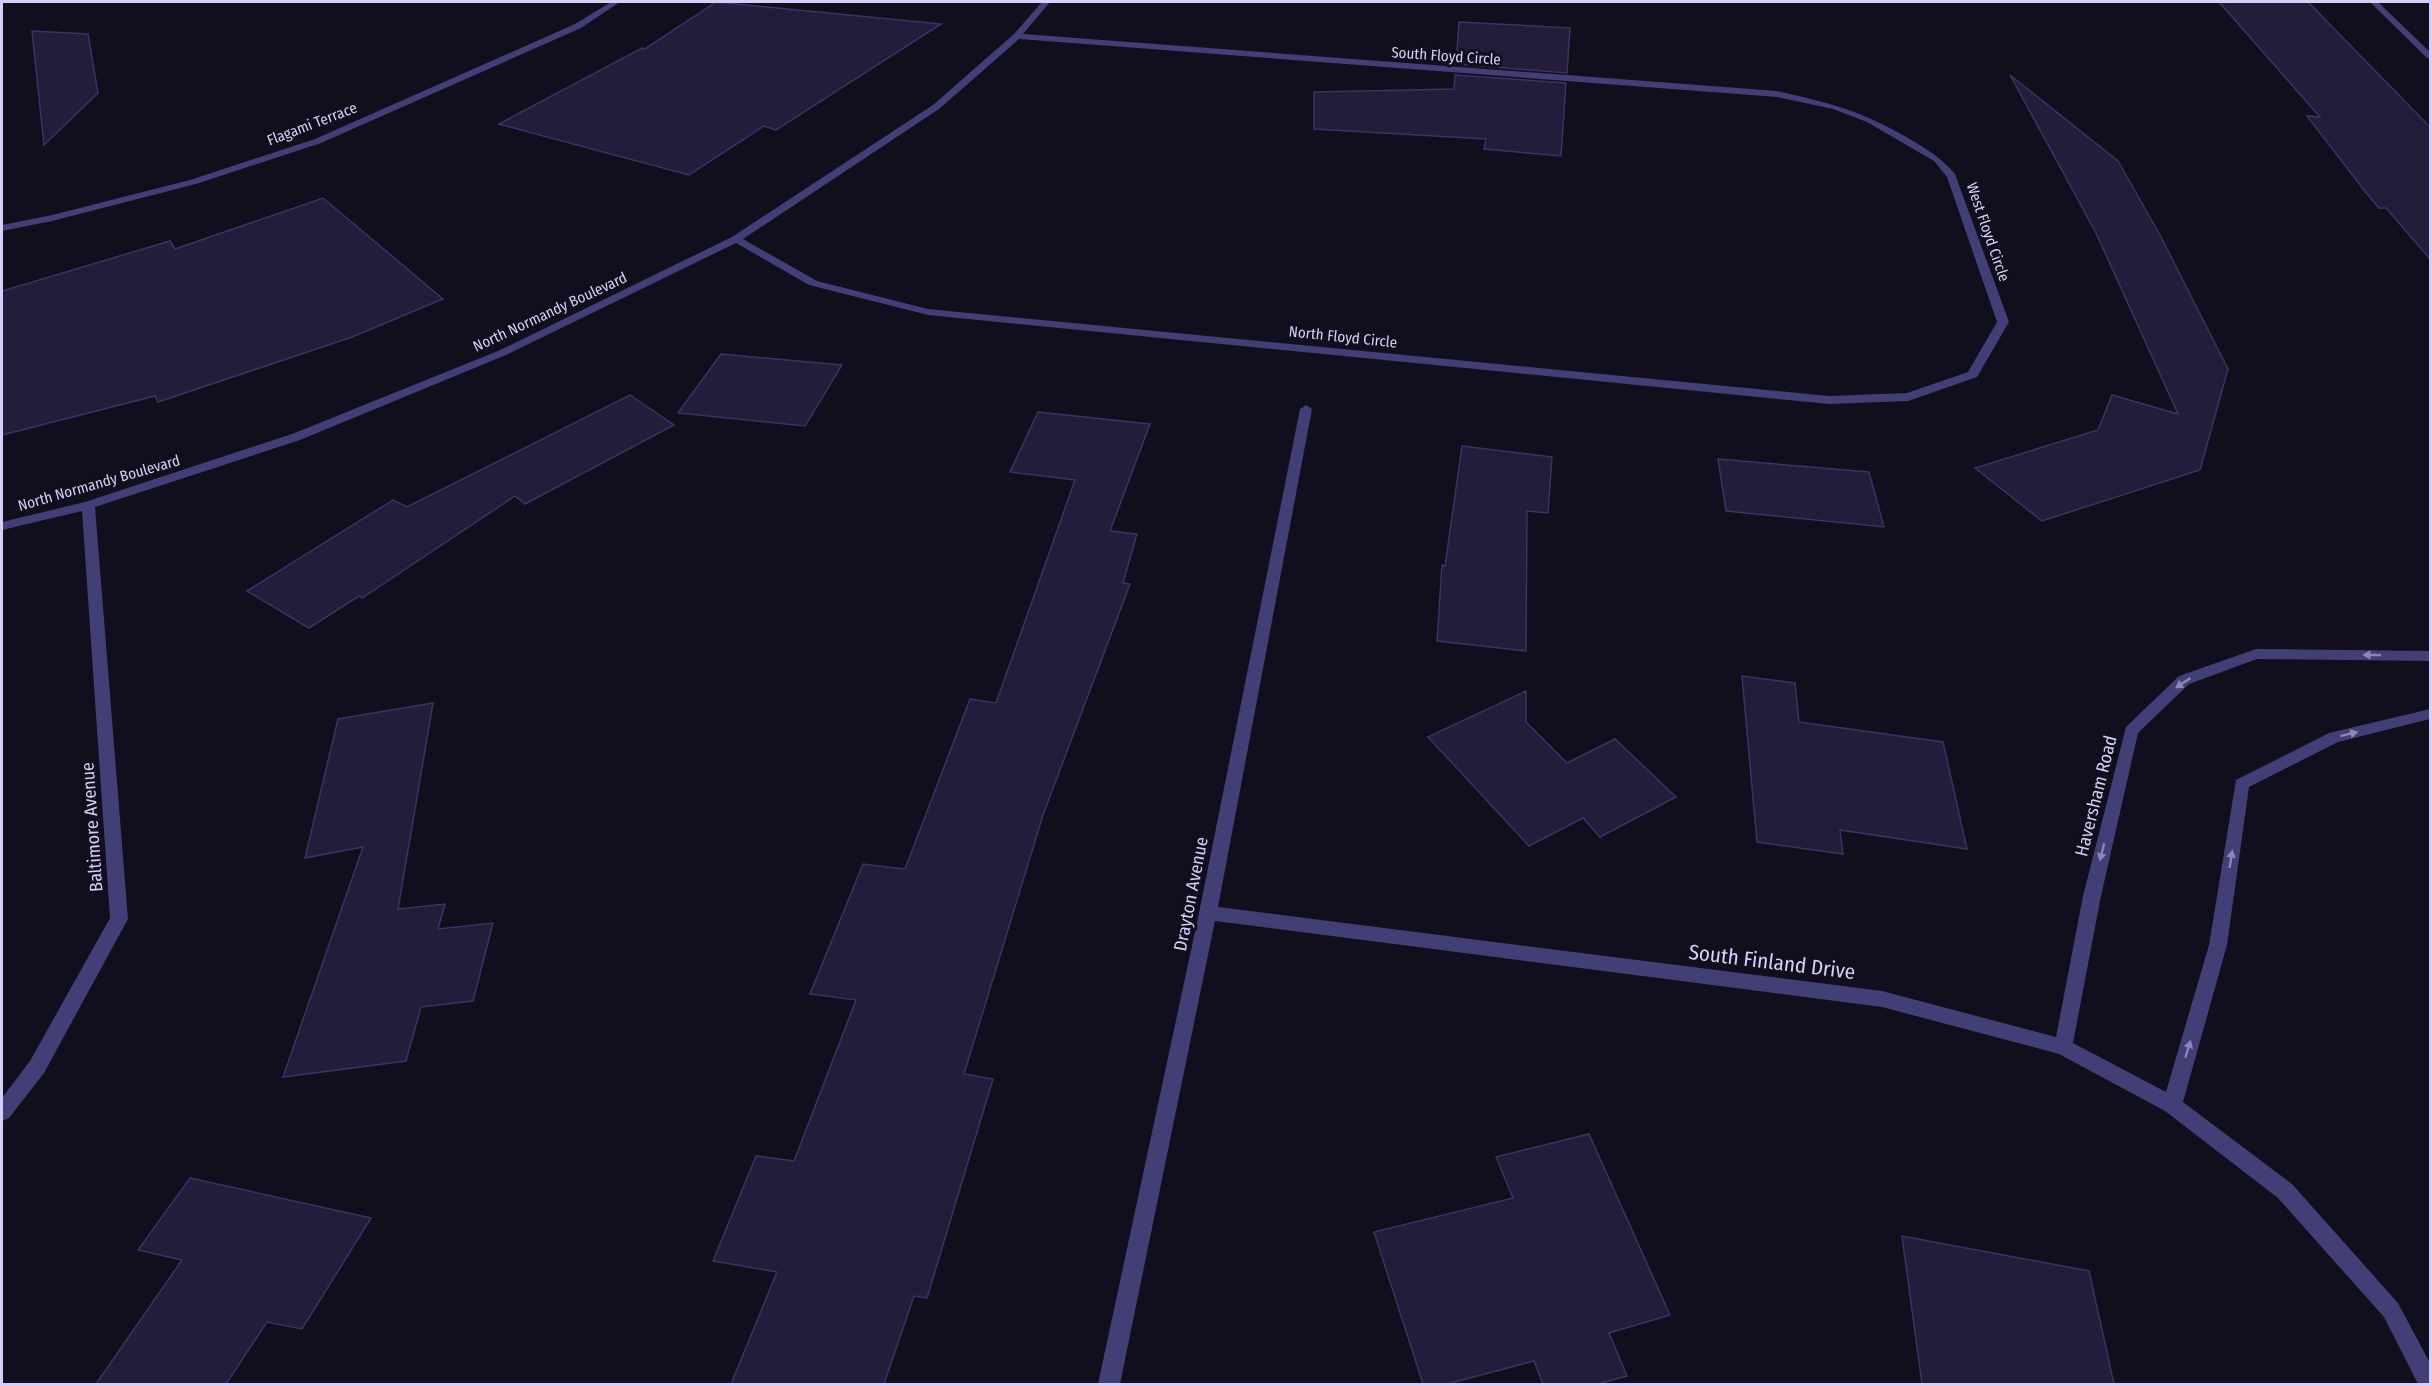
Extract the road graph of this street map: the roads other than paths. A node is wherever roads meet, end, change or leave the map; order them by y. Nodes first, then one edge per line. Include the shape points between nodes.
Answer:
1 (616, 2) edge
2 (1046, 2) edge
3 (2374, 2) edge
4 (1017, 36) junction
5 (2430, 56) edge
6 (1870, 120) joint
7 (2, 228) edge
8 (736, 239) junction
9 (1958, 379) joint
10 (1306, 409) dead end
11 (88, 505) junction
12 (2, 526) edge
13 (2430, 656) edge
14 (2430, 714) edge
15 (1208, 913) junction
16 (2063, 1047) junction
17 (2172, 1105) junction
18 (2, 1112) edge
19 (1109, 1384) edge
20 (2430, 1384) edge

1 - 7 street, Flagami Terrace via 578,26 318,141 193,182
2 - 4 street, North Normandy Boulevard
3 - 5 street
4 - 6 street, South Floyd Circle via 1777,94 1836,107
4 - 8 street, North Normandy Boulevard via 936,108
6 - 9 street, West Floyd Circle via 1937,159 1952,176 2003,322 1973,374
8 - 9 street, North Floyd Circle via 813,283 928,312 1829,400 1908,397
8 - 11 street, North Normandy Boulevard via 502,353 296,437
10 - 15 street, Drayton Avenue
11 - 12 street, North Normandy Boulevard
11 - 18 street, Baltimore Avenue via 119,919 38,1067
13 -> 16 street, Haversham Road via 2256,654 2184,680 2131,731 2092,896
17 -> 14 street via 2218,945 2242,784 2334,737
15 - 16 street, South Finland Drive via 1882,999
15 - 19 street, Drayton Avenue
16 - 17 street, South Finland Drive
17 - 20 street, South Finland Drive via 2285,1191 2391,1310

